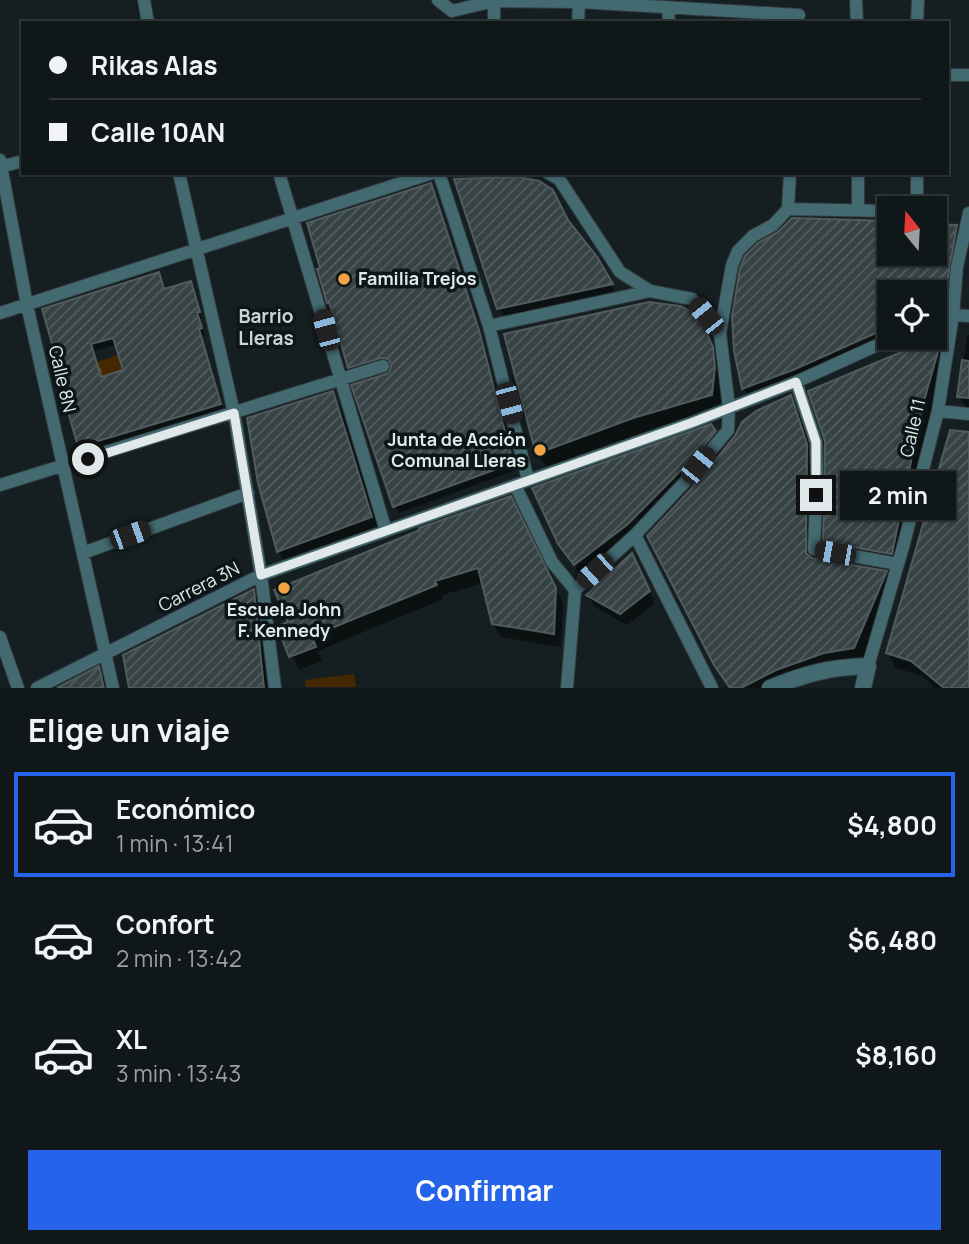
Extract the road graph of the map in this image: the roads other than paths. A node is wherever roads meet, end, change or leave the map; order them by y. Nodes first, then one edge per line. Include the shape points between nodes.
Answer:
1 (144, 0) edge
2 (438, 0) edge
3 (494, 0) edge
4 (800, 0) edge
5 (856, 0) edge
6 (918, 0) edge
7 (586, 2) edge
8 (668, 8) junction
9 (452, 11) junction
10 (793, 19) edge
11 (148, 21) edge
12 (446, 21) edge
13 (494, 21) edge
14 (579, 21) edge
15 (669, 21) edge
16 (857, 21) edge
17 (917, 21) edge
18 (949, 75) edge
19 (969, 75) edge
20 (21, 161) edge
21 (1, 165) edge
22 (179, 175) edge
23 (280, 175) edge
24 (426, 175) edge
25 (440, 175) edge
26 (552, 175) edge
27 (790, 175) edge
28 (858, 175) edge
29 (917, 175) edge
30 (917, 196) edge
31 (788, 209) junction
32 (858, 210) junction
33 (877, 211) edge
34 (969, 213) edge
35 (294, 218) junction
36 (195, 250) junction
37 (650, 291) junction
38 (27, 305) junction
39 (0, 313) edge
40 (953, 315) junction
41 (969, 316) edge
42 (947, 317) edge
43 (489, 326) junction
44 (720, 332) junction
45 (877, 345) edge
46 (383, 366) dead end
47 (340, 381) junction
48 (796, 382) junction
49 (729, 408) junction
50 (938, 411) junction
51 (234, 413) junction
52 (969, 414) edge
53 (64, 467) junction
54 (528, 480) junction
55 (0, 485) edge
56 (516, 485) junction
57 (248, 493) junction
58 (386, 531) junction
59 (635, 534) junction
60 (83, 552) junction
61 (898, 564) junction
62 (261, 575) junction
63 (575, 590) junction
64 (0, 637) edge
65 (105, 655) junction
66 (868, 668) junction
67 (18, 688) edge
68 (37, 688) edge
69 (113, 688) edge
70 (275, 688) edge
71 (567, 688) edge
72 (712, 688) edge
73 (770, 688) edge
74 (863, 688) edge

1 - 11 street
2 - 9 street
3 - 7 street
3 - 9 street
3 - 13 street
4 - 10 street
5 - 16 street
6 - 17 street
7 - 8 street
7 - 14 street
8 - 10 street
8 - 15 street
9 - 12 street
18 - 19 street
20 - 21 street
21 - 38 street, Calle 8N
22 - 36 street
23 - 35 street
24 - 35 street
25 - 43 street
26 - 37 street via 559,179 620,272
27 - 31 street
28 - 32 street
29 - 30 street
31 - 32 street
31 - 44 street via 738,251
32 - 33 street
34 - 40 street, Calle 11
35 - 36 street
35 - 47 street
36 - 38 street
36 - 51 street
37 - 43 street
37 - 44 street via 692,299
38 - 39 street
38 - 53 street, Calle 8N
40 - 41 street
40 - 42 street
40 - 50 street, Calle 11
43 - 54 street
44 - 49 street
45 - 48 street, Carrera 3N
46 - 47 street
47 - 51 street
47 - 58 street
48 - 49 street, Carrera 3N
48 - 61 street via 816,442 814,549
49 - 54 street, Carrera 3N
49 - 59 street via 727,430
50 - 52 street
50 - 61 street, Calle 11
51 - 53 street
51 - 57 street
53 - 55 street
53 - 60 street, Calle 8N
54 - 56 street, Carrera 3N
56 - 58 street, Carrera 3N
56 - 63 street via 552,562
57 - 60 street
57 - 62 street
58 - 62 street, Carrera 3N
59 - 63 street
59 - 72 street
60 - 65 street, Calle 8N
61 - 66 street, Calle 11
62 - 65 street, Carrera 3N
62 - 70 street
63 - 71 street
64 - 67 street
65 - 68 street, Carrera 3N
65 - 69 street, Calle 8N
66 - 73 street via 836,667
66 - 74 street, Calle 11

